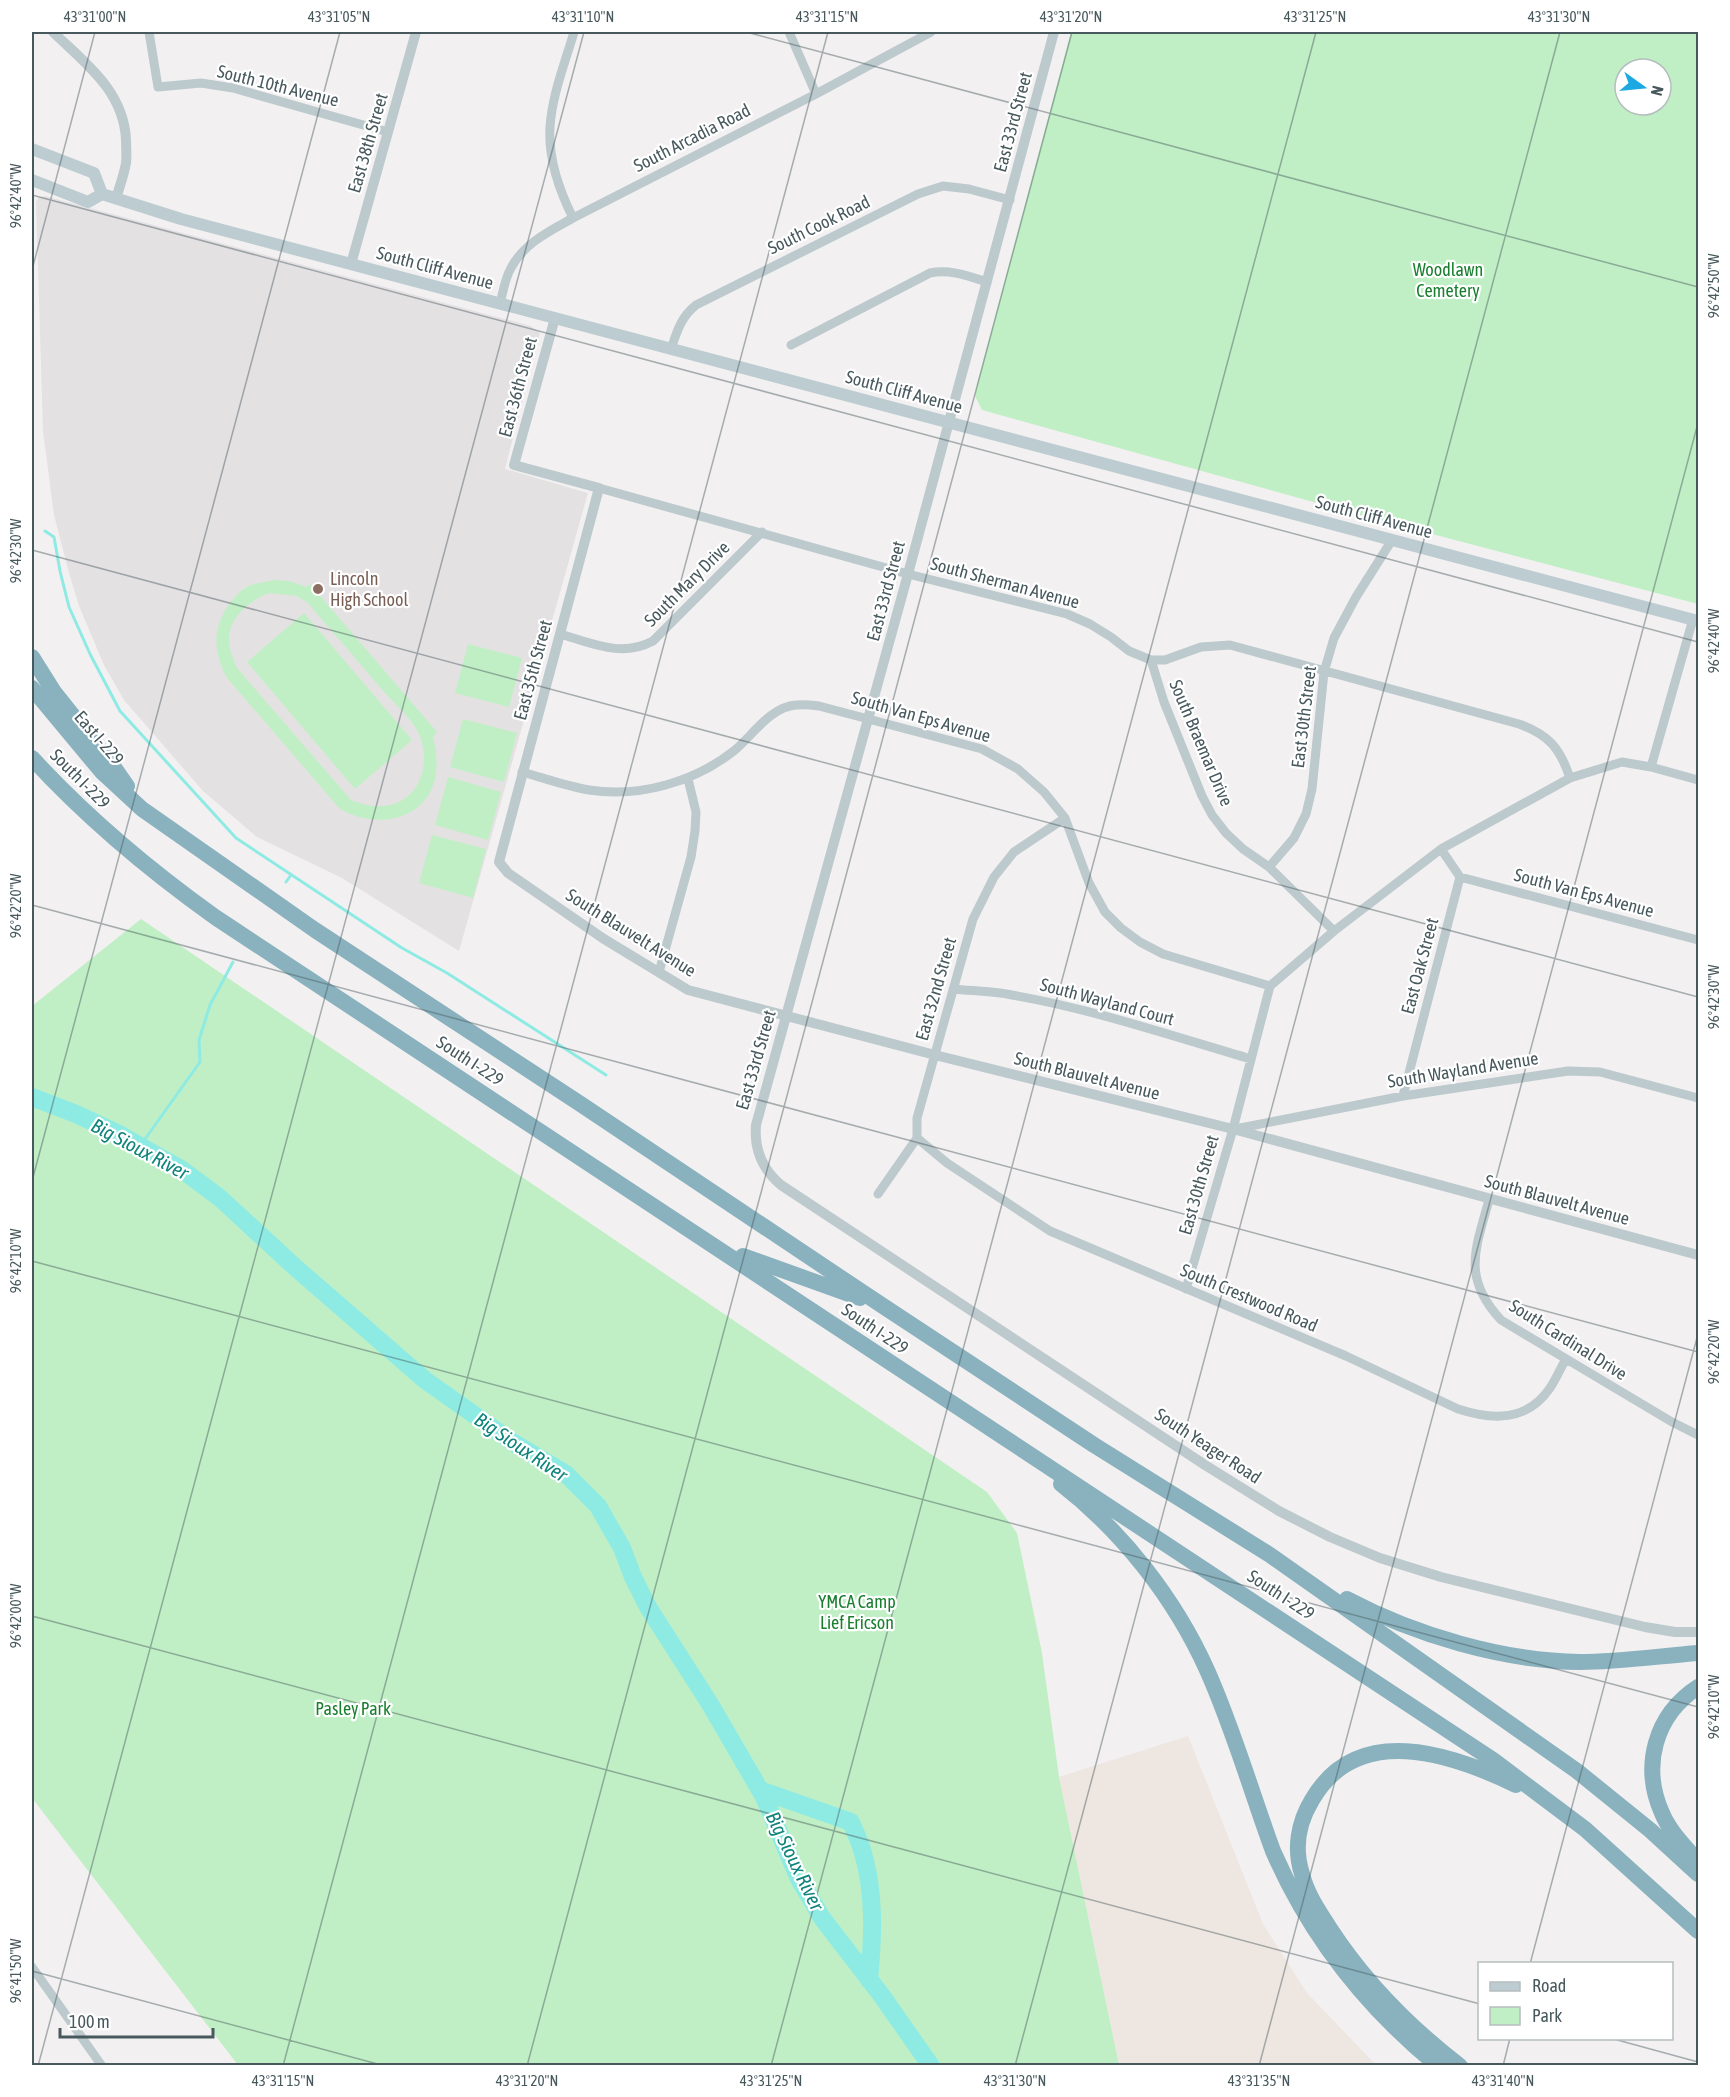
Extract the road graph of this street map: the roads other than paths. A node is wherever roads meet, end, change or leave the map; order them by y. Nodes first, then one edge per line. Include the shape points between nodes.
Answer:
1 (53, 32) edge
2 (149, 32) edge
3 (416, 32) edge
4 (574, 32) edge
5 (789, 32) edge
6 (931, 32) edge
7 (1054, 32) edge
8 (816, 94) junction
9 (388, 132) junction
10 (32, 149) edge
11 (32, 180) edge
12 (102, 194) junction
13 (116, 199) junction
14 (1010, 200) junction
15 (573, 218) junction
16 (351, 264) junction
17 (987, 282) junction
18 (500, 304) junction
19 (555, 318) junction
20 (791, 345) dead end
21 (671, 349) junction
22 (949, 422) junction
23 (514, 465) joint
24 (599, 488) junction
25 (762, 532) junction
26 (1392, 540) junction
27 (908, 574) junction
28 (1696, 620) edge
29 (560, 634) junction
30 (32, 657) edge
31 (1151, 660) junction
32 (1324, 672) junction
33 (32, 688) edge
34 (868, 718) junction
35 (32, 758) edge
36 (1651, 766) junction
37 (522, 772) junction
38 (1570, 778) junction
39 (688, 779) junction
40 (1698, 780) edge
41 (142, 809) junction
42 (1065, 818) junction
43 (1441, 849) junction
44 (500, 862) joint
45 (1269, 867) junction
46 (1460, 877) junction
47 (1334, 931) junction
48 (1698, 940) edge
49 (659, 972) junction
50 (1270, 986) junction
51 (953, 989) junction
52 (786, 1015) junction
53 (935, 1055) junction
54 (1251, 1059) junction
55 (1403, 1096) junction
56 (1698, 1098) edge
57 (1233, 1129) junction
58 (917, 1138) junction
59 (760, 1159) joint
60 (878, 1194) dead end
61 (1489, 1200) junction
62 (721, 1249) junction
63 (1698, 1255) edge
64 (1186, 1289) junction
65 (883, 1306) junction
66 (1566, 1359) junction
67 (970, 1415) junction
68 (1698, 1435) edge
69 (1270, 1556) junction
70 (1698, 1632) edge
71 (1698, 1653) edge
72 (1698, 1687) edge
73 (1585, 1829) junction
74 (1698, 1862) edge
75 (1698, 1874) edge
76 (1698, 1931) edge
77 (32, 1967) edge
78 (102, 2066) edge
79 (1438, 2066) edge
80 (1460, 2066) edge

1 - 13 street via 82,57 118,105 125,128 126,162
2 - 9 street, South 10th Avenue via 158,87 201,84 233,88
3 - 9 street, East 38th Street
4 - 15 street via 550,129 556,174
5 - 8 street
6 - 8 street, South Arcadia Road
7 - 14 street, East 33rd Street
8 - 15 street, South Arcadia Road
9 - 16 street, East 38th Street
10 - 12 main road via 94,173
11 - 12 main road, South Cliff Avenue via 88,202
12 - 13 main road, South Cliff Avenue
13 - 16 main road, South Cliff Avenue
14 - 17 street, East 33rd Street
14 - 21 street, South Cook Road via 943,186 918,194 696,305 678,326
15 - 18 street, South Arcadia Road via 524,250 510,268
16 - 18 main road, South Cliff Avenue
17 - 20 street via 955,273 930,273
17 - 22 street, East 33rd Street
18 - 19 main road, South Cliff Avenue
19 - 21 main road, South Cliff Avenue
19 - 23 street, East 36th Street
21 - 22 main road, South Cliff Avenue
22 - 26 main road, South Cliff Avenue
22 - 27 street, East 33rd Street
23 - 24 street, South Sherman Avenue
24 - 25 street, South Sherman Avenue
24 - 29 street, East 35th Street
25 - 27 street, South Sherman Avenue
25 - 29 street, South Mary Drive via 653,641 642,647 616,649
26 - 28 main road, South Cliff Avenue
26 - 32 street, East 30th Street via 1344,617
27 - 31 street, South Sherman Avenue via 1067,614
27 - 34 street, East 33rd Street
28 - 36 street
29 - 37 street, East 35th Street
30 - 41 highway
31 - 32 street via 1165,660 1201,646 1230,645
31 - 45 street, South Braemar Drive via 1164,702 1212,815 1243,849
32 - 38 street via 1532,729 1556,747
32 - 45 street, East 30th Street via 1306,814 1294,838
33 - 41 highway, East I-229 via 102,772
34 - 39 street, South Van Eps Avenue via 819,706 794,705 774,713 735,750
34 - 42 street, South Van Eps Avenue via 982,749 1018,769
34 - 52 street, East 33rd Street
35 - 62 highway, South I-229 via 122,845 215,917
36 - 38 street via 1622,762
36 - 40 street
37 - 39 street, South Van Eps Avenue via 587,790 615,792
37 - 44 street, East 35th Street
38 - 43 street
39 - 49 street via 696,812 695,831
41 - 65 highway, South I-229 via 315,930
42 - 50 street, South Van Eps Avenue via 1089,883 1105,912 1121,928 1163,954
42 - 51 street, East 32nd Street via 1014,852 994,877 973,919
43 - 46 street
43 - 47 street
44 - 49 street, South Blauvelt Avenue via 518,880
45 - 47 street, South Braemar Drive
46 - 48 street, South Van Eps Avenue
46 - 55 street, East Oak Street
47 - 50 street
49 - 52 street, South Blauvelt Avenue via 688,990
50 - 54 street, East 30th Street
51 - 53 street, East 32nd Street
51 - 54 street, South Wayland Court via 1042,1000
52 - 53 street, South Blauvelt Avenue
52 - 59 street, East 33rd Street via 756,1125
53 - 57 street, South Blauvelt Avenue
53 - 58 street, East 32nd Street via 917,1118
54 - 57 street, East 30th Street
55 - 56 street, South Wayland Avenue via 1568,1071 1599,1072
55 - 57 street, South Wayland Avenue
57 - 61 street, South Blauvelt Avenue
57 - 64 street, East 30th Street
58 - 60 street, East 32nd Street
58 - 64 street, South Crestwood Road via 947,1163 1050,1231
59 - 70 street, South Yeager Road via 781,1185 1205,1465 1305,1524 1359,1549 1441,1577 1645,1627
61 - 63 street, South Blauvelt Avenue
61 - 66 street, South Cardinal Drive via 1477,1245 1479,1290 1501,1320
62 - 65 highway
62 - 67 highway, South I-229
64 - 66 street, South Crestwood Road via 1476,1415 1507,1418 1533,1407 1549,1390
65 - 69 highway, South I-229
66 - 68 street, South Cardinal Drive
67 - 73 highway, South I-229 via 1493,1760
67 - 79 highway via 1091,1510 1152,1579 1206,1669 1273,1851 1311,1925 1369,2002
69 - 71 highway via 1369,1609 1462,1644 1530,1658 1582,1662
69 - 75 highway, South I-229 via 1576,1771
72 - 74 highway via 1668,1714 1653,1762 1654,1788 1663,1816
73 - 76 highway, South I-229
73 - 80 highway via 1501,1778 1462,1762 1410,1751 1387,1750 1344,1765 1321,1785 1306,1810 1298,1837 1299,1861 1316,1908 1370,1983 1415,2030
77 - 78 street

